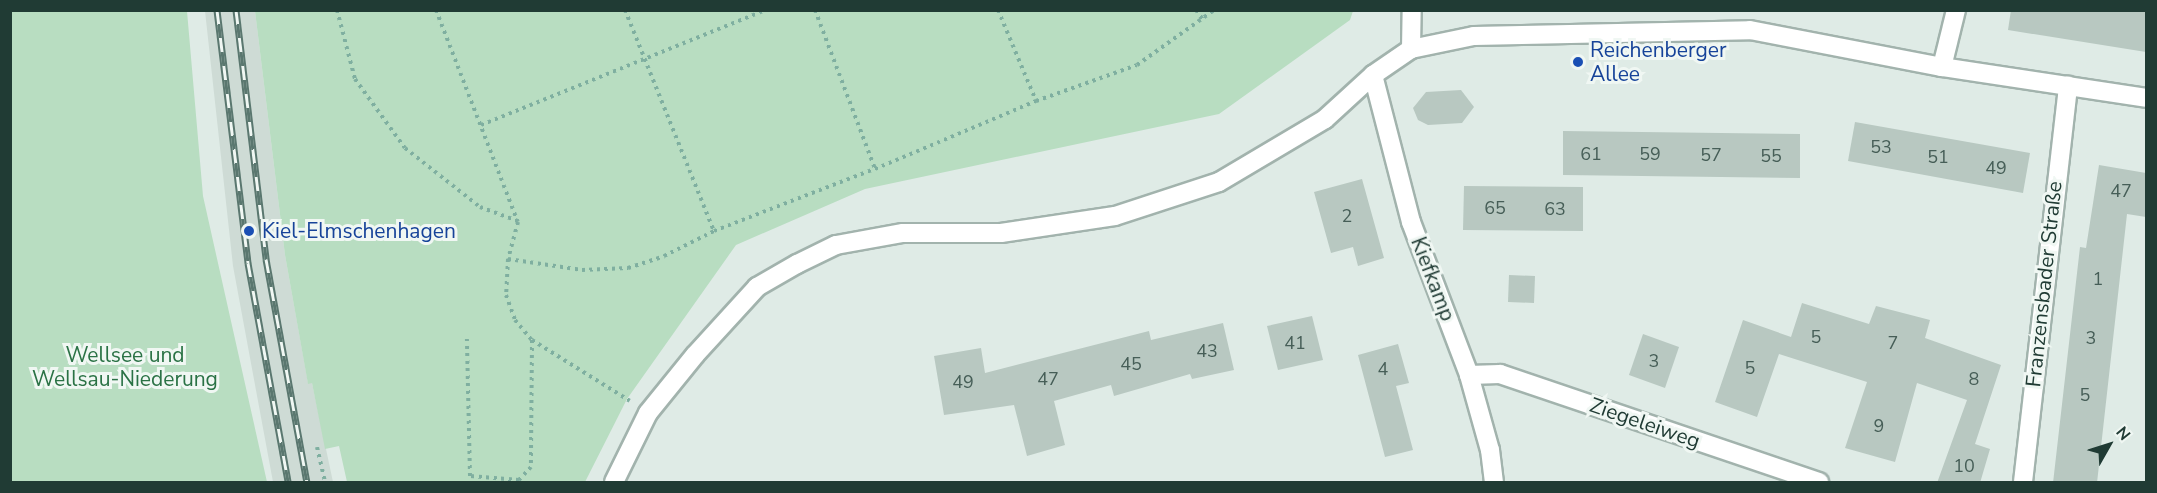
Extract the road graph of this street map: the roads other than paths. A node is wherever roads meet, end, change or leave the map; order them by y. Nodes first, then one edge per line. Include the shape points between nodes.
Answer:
1 (1413, 10) edge
2 (1956, 10) edge
3 (1411, 49) junction
4 (1942, 67) junction
5 (1373, 75) junction
6 (2068, 86) junction
7 (2146, 98) edge
8 (1469, 375) junction
9 (614, 483) edge
10 (1494, 483) edge
11 (1819, 483) edge
12 (2023, 483) edge

1 - 3 street
2 - 4 street
3 - 4 street via 1474,36 1750,30
3 - 5 street
4 - 6 street
5 - 8 street, Kiefkamp via 1411,222
5 - 9 street via 1325,119 1219,182 1115,216 1001,233 903,233 836,245 797,264 757,288 695,356 648,413
6 - 7 street
6 - 12 street, Franzensbader Straße via 2051,208
8 - 10 street, Kiefkamp via 1490,450
8 - 11 street, Ziegeleiweg via 1500,374

